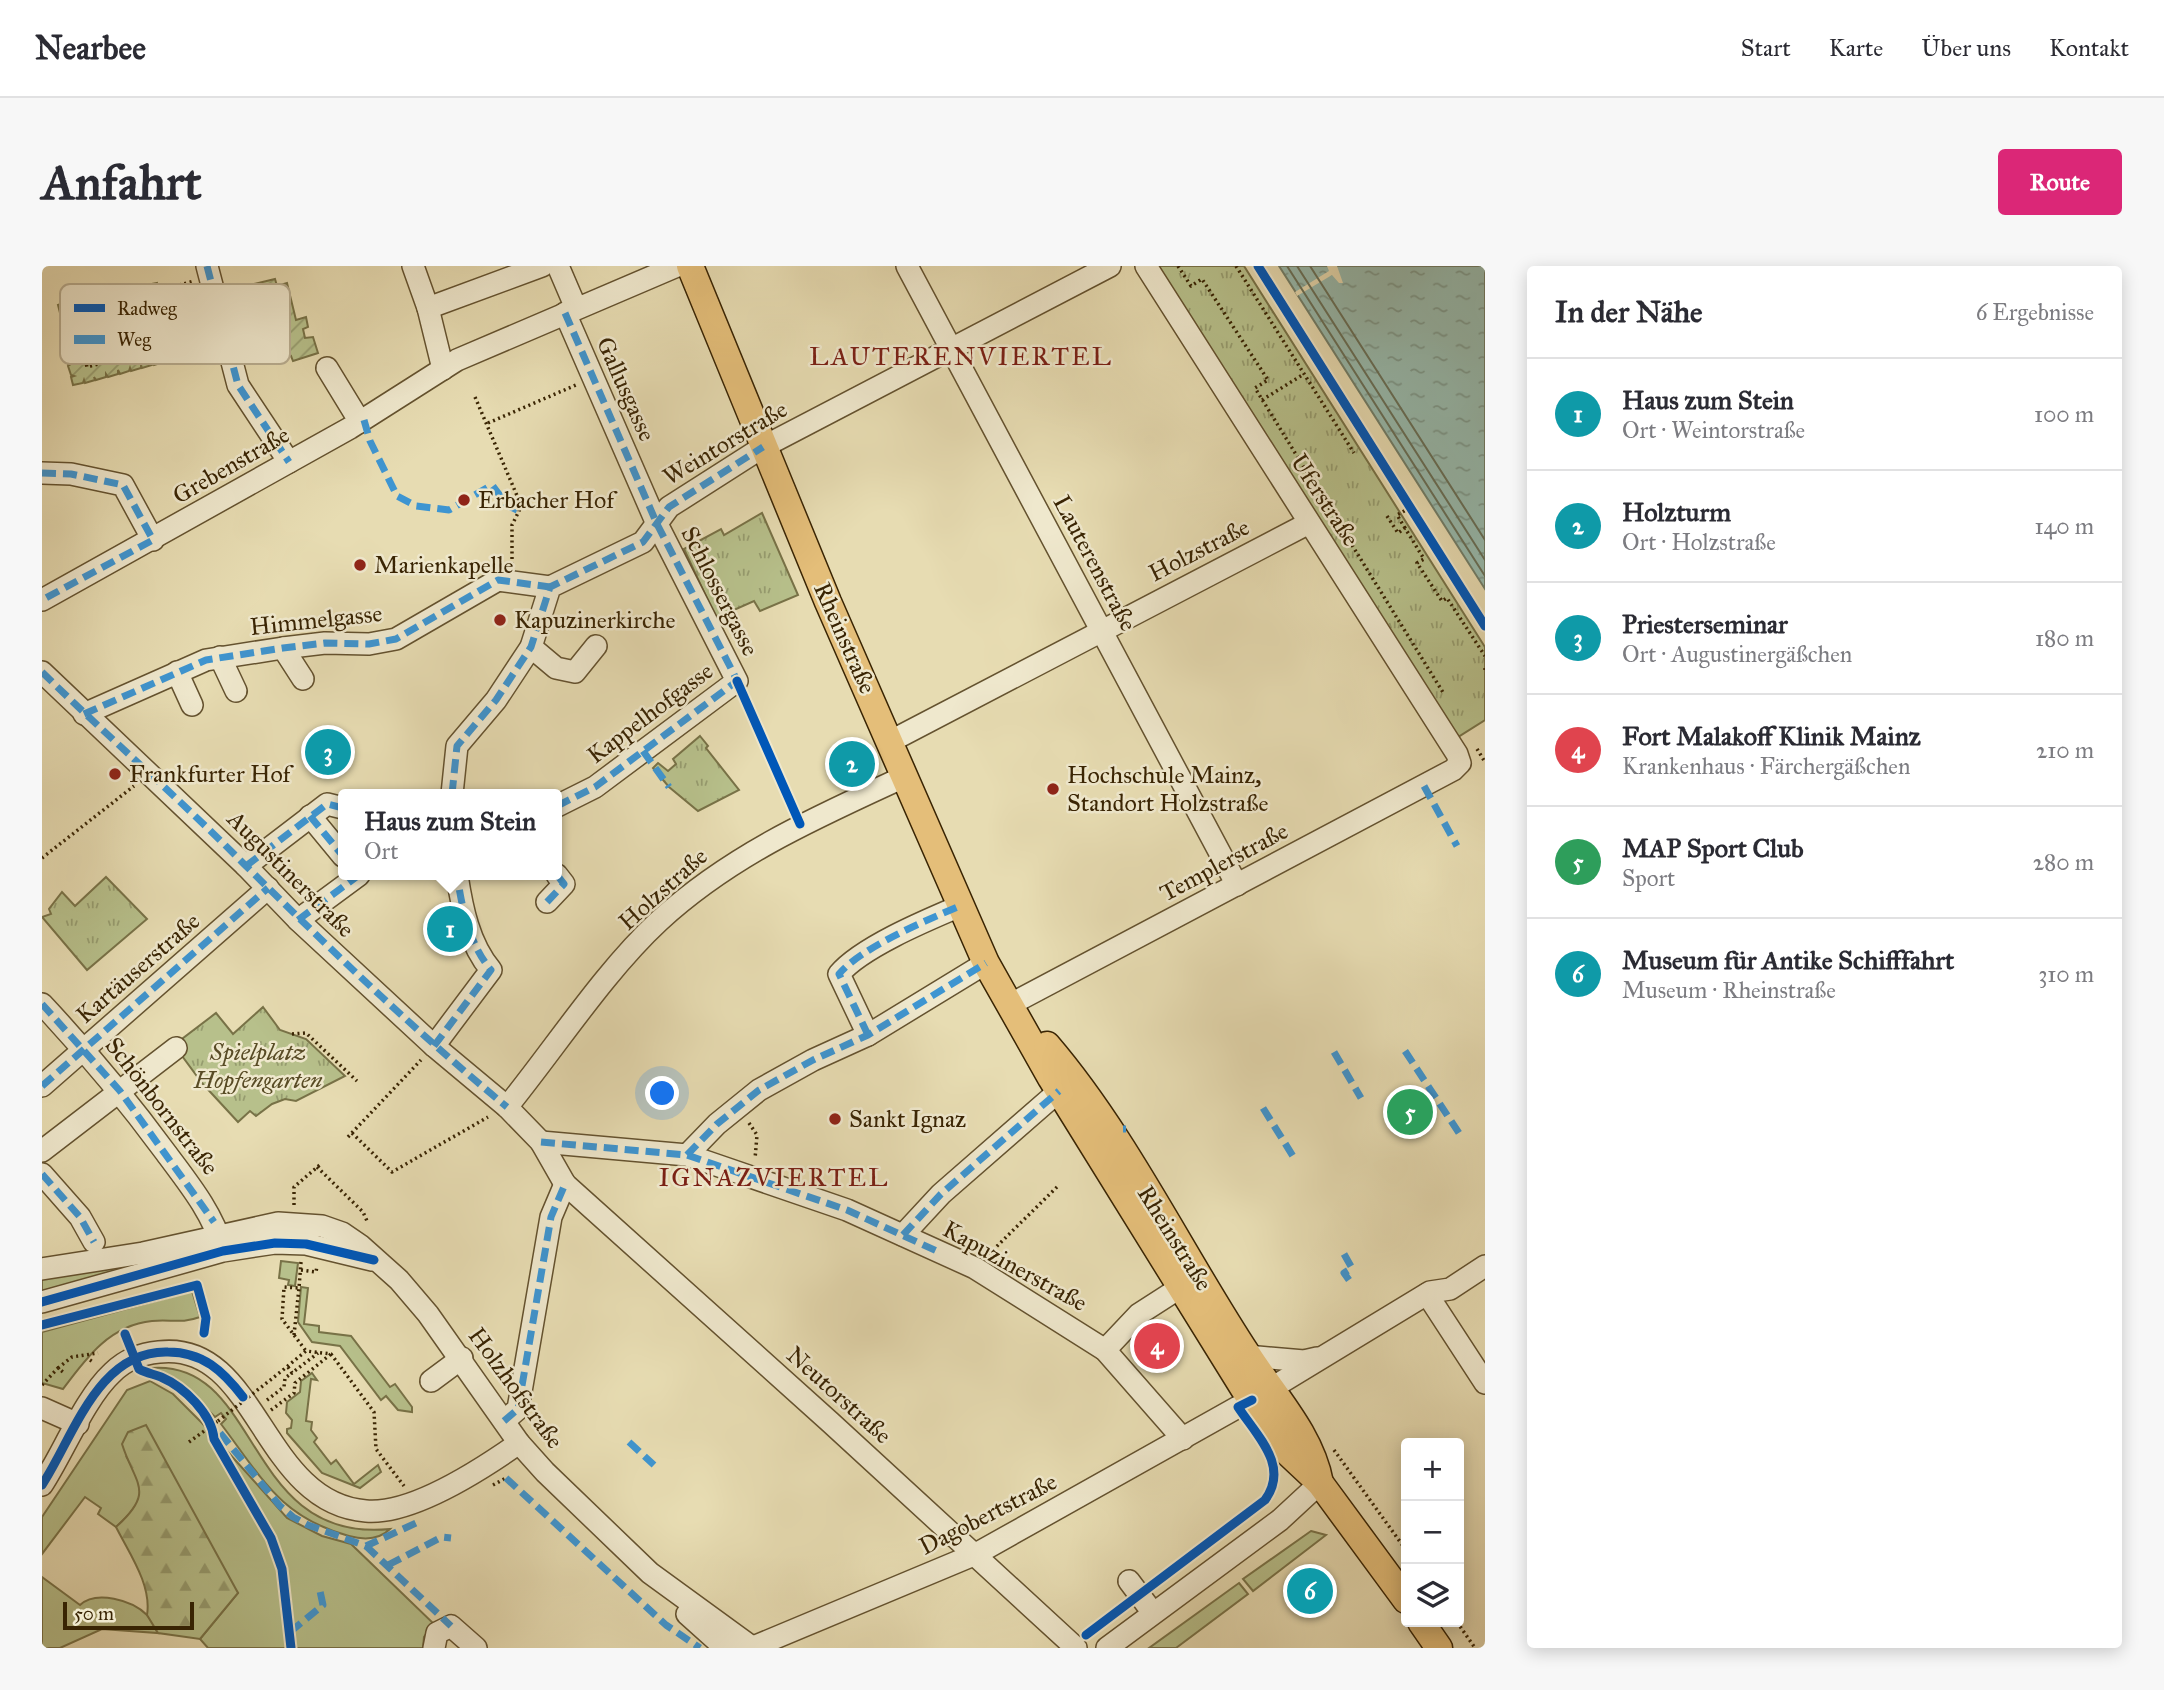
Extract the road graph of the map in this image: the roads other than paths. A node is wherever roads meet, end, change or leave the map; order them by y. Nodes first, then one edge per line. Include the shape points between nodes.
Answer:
1 (207, 266) edge
2 (413, 266) edge
3 (542, 266) edge
4 (558, 266) edge
5 (677, 266) edge
6 (690, 266) edge
7 (907, 266) edge
8 (1110, 266) edge
9 (1146, 266) edge
10 (212, 284) edge
11 (428, 307) junction
12 (570, 310) junction
13 (951, 352) junction
14 (233, 364) edge
15 (327, 368) dead end
16 (443, 369) junction
17 (360, 422) junction
18 (763, 447) junction
19 (289, 462) junction
20 (42, 473) edge
21 (1309, 523) junction
22 (657, 524) junction
23 (153, 540) junction
24 (550, 587) junction
25 (42, 600) edge
26 (1101, 630) junction
27 (596, 646) dead end
28 (530, 647) junction
29 (283, 648) junction
30 (220, 657) junction
31 (42, 672) edge
32 (177, 672) junction
33 (303, 679) dead end
34 (737, 681) joint
35 (236, 691) dead end
36 (192, 705) dead end
37 (84, 714) junction
38 (891, 741) junction
39 (1460, 763) joint
40 (906, 776) junction
41 (453, 789) edge
42 (562, 804) edge
43 (338, 806) edge
44 (310, 816) junction
45 (338, 850) edge
46 (246, 866) junction
47 (352, 880) edge
48 (458, 880) edge
49 (561, 880) edge
50 (1237, 885) junction
51 (268, 888) junction
52 (547, 902) dead end
53 (960, 906) junction
54 (298, 920) junction
55 (986, 963) junction
56 (42, 1004) edge
57 (1011, 1004) junction
58 (869, 1035) junction
59 (434, 1046) junction
60 (176, 1048) dead end
61 (84, 1049) junction
62 (42, 1086) edge
63 (120, 1091) junction
64 (1059, 1091) junction
65 (508, 1107) junction
66 (541, 1142) junction
67 (42, 1151) edge
68 (687, 1156) junction
69 (42, 1174) edge
70 (565, 1184) junction
71 (903, 1235) junction
72 (94, 1242) dead end
73 (221, 1243) junction
74 (1485, 1266) edge
75 (42, 1269) edge
76 (1181, 1287) junction
77 (1427, 1294) junction
78 (42, 1302) edge
79 (1105, 1350) junction
80 (1329, 1355) junction
81 (1247, 1356) junction
82 (462, 1359) junction
83 (431, 1381) dead end
84 (1485, 1383) edge
85 (1254, 1399) junction
86 (42, 1408) edge
87 (504, 1421) junction
88 (78, 1424) junction
89 (1183, 1438) junction
90 (519, 1443) junction
91 (1320, 1483) junction
92 (42, 1485) edge
93 (976, 1554) junction
94 (650, 1573) junction
95 (1129, 1581) dead end
96 (1401, 1593) edge
97 (1153, 1614) junction
98 (1424, 1627) edge
99 (434, 1648) edge
100 (475, 1648) edge
101 (725, 1648) edge
102 (752, 1648) edge
103 (1076, 1648) edge
104 (1107, 1648) edge
105 (1439, 1648) edge

1 - 10 street
2 - 11 street
3 - 11 street
4 - 12 street, Gallusgasse
5 - 12 street, Grebenstraße
6 - 18 main road, Rheinstraße
7 - 13 street, Lauterenstraße
8 - 13 street, Weintorstraße
9 - 21 street, Uferstraße
11 - 16 street
12 - 16 street, Grebenstraße
12 - 22 street, Gallusgasse via 592,379
13 - 18 street, Weintorstraße
13 - 26 street, Lauterenstraße
14 - 19 street via 238,385
15 - 17 street
16 - 17 street, Grebenstraße
17 - 19 street, Grebenstraße
18 - 22 street, Weintorstraße via 669,507
18 - 38 main road, Rheinstraße
19 - 23 street, Grebenstraße
20 - 23 street via 123,485
21 - 26 street, Holzstraße
21 - 39 street, Uferstraße
22 - 24 street, Weintorstraße via 643,542
22 - 34 street, Schlossergasse
23 - 25 street, Grebenstraße
24 - 28 street
24 - 29 street, Himmelgasse via 498,580 396,639
26 - 38 street, Holzstraße
26 - 50 street, Lauterenstraße
27 - 28 street via 575,672 556,668
28 - 41 street via 496,700 457,746
29 - 30 street, Himmelgasse
29 - 33 street
30 - 32 street, Himmelgasse
30 - 35 street
31 - 37 street, Augustinerstraße
32 - 36 street
32 - 37 street, Himmelgasse
34 - 42 street, Kappelhofgasse via 595,787
37 - 46 street, Augustinerstraße
38 - 40 main road, Rheinstraße
39 - 50 street, Templerstraße
40 - 53 main road, Rheinstraße
40 - 65 street, Holzstraße via 800,824 728,866 658,922
43 - 44 street via 332,803
44 - 45 street
44 - 46 street
46 - 51 street, Augustinerstraße
47 - 54 street
48 - 59 street via 479,955 491,970
49 - 52 street via 564,884
50 - 57 street, Templerstraße
51 - 54 street, Augustinerstraße
51 - 61 street, Kartäuserstraße
53 - 55 main road, Rheinstraße
53 - 58 street via 904,932 839,974
54 - 59 street, Augustinerstraße
55 - 57 main road, Rheinstraße
55 - 58 street
56 - 61 street, Schönbornstraße
57 - 64 main road, Rheinstraße
57 - 81 main road, Rheinstraße via 1089,1101
58 - 68 street via 813,1059 759,1090
59 - 65 street, Augustinerstraße
60 - 63 street
61 - 62 street, Kartäuserstraße
61 - 63 street, Schönbornstraße
63 - 67 street
63 - 73 street, Schönbornstraße via 203,1203
64 - 71 street via 941,1194
64 - 76 main road, Rheinstraße
65 - 66 street, Augustinerstraße
66 - 68 street, Kapuzinerstraße
66 - 70 street, Neutorstraße
68 - 71 street, Kapuzinerstraße via 848,1210
69 - 72 street via 80,1217
70 - 87 street via 551,1217 518,1409
70 - 93 street, Neutorstraße
71 - 79 street, Kapuzinerstraße via 975,1268
73 - 75 street
73 - 78 street
73 - 82 street, Holzhofstraße via 292,1243 374,1260 422,1306
74 - 77 street, Dagobertstraße via 1450,1289
76 - 79 street via 1139,1314
76 - 85 main road, Rheinstraße
77 - 80 street, Dagobertstraße
77 - 84 street
79 - 89 street, Kapuzinerstraße
80 - 81 street, Dagobertstraße via 1304,1361
80 - 85 street, Dagobertstraße
81 - 85 main road, Rheinstraße
82 - 83 street
82 - 87 street, Holzhofstraße
85 - 89 street, Dagobertstraße
85 - 91 main road, Rheinstraße via 1287,1452
86 - 88 street
87 - 90 street, Holzhofstraße
88 - 90 street via 99,1388 124,1363 164,1351 188,1352 204,1359 263,1409 304,1483 327,1499 368,1511 391,1509 432,1494 492,1463
88 - 92 street
89 - 93 street, Dagobertstraße
90 - 94 street, Holzhofstraße
91 - 96 main road, Rheinstraße
91 - 97 street via 1280,1520
93 - 102 street, Dagobertstraße
93 - 103 street, Neutorstraße
94 - 101 street, Holzhofstraße
94 - 102 street, Holzhofstraße
95 - 97 street
97 - 104 street
98 - 105 main road
99 - 100 street via 437,1633 450,1626

